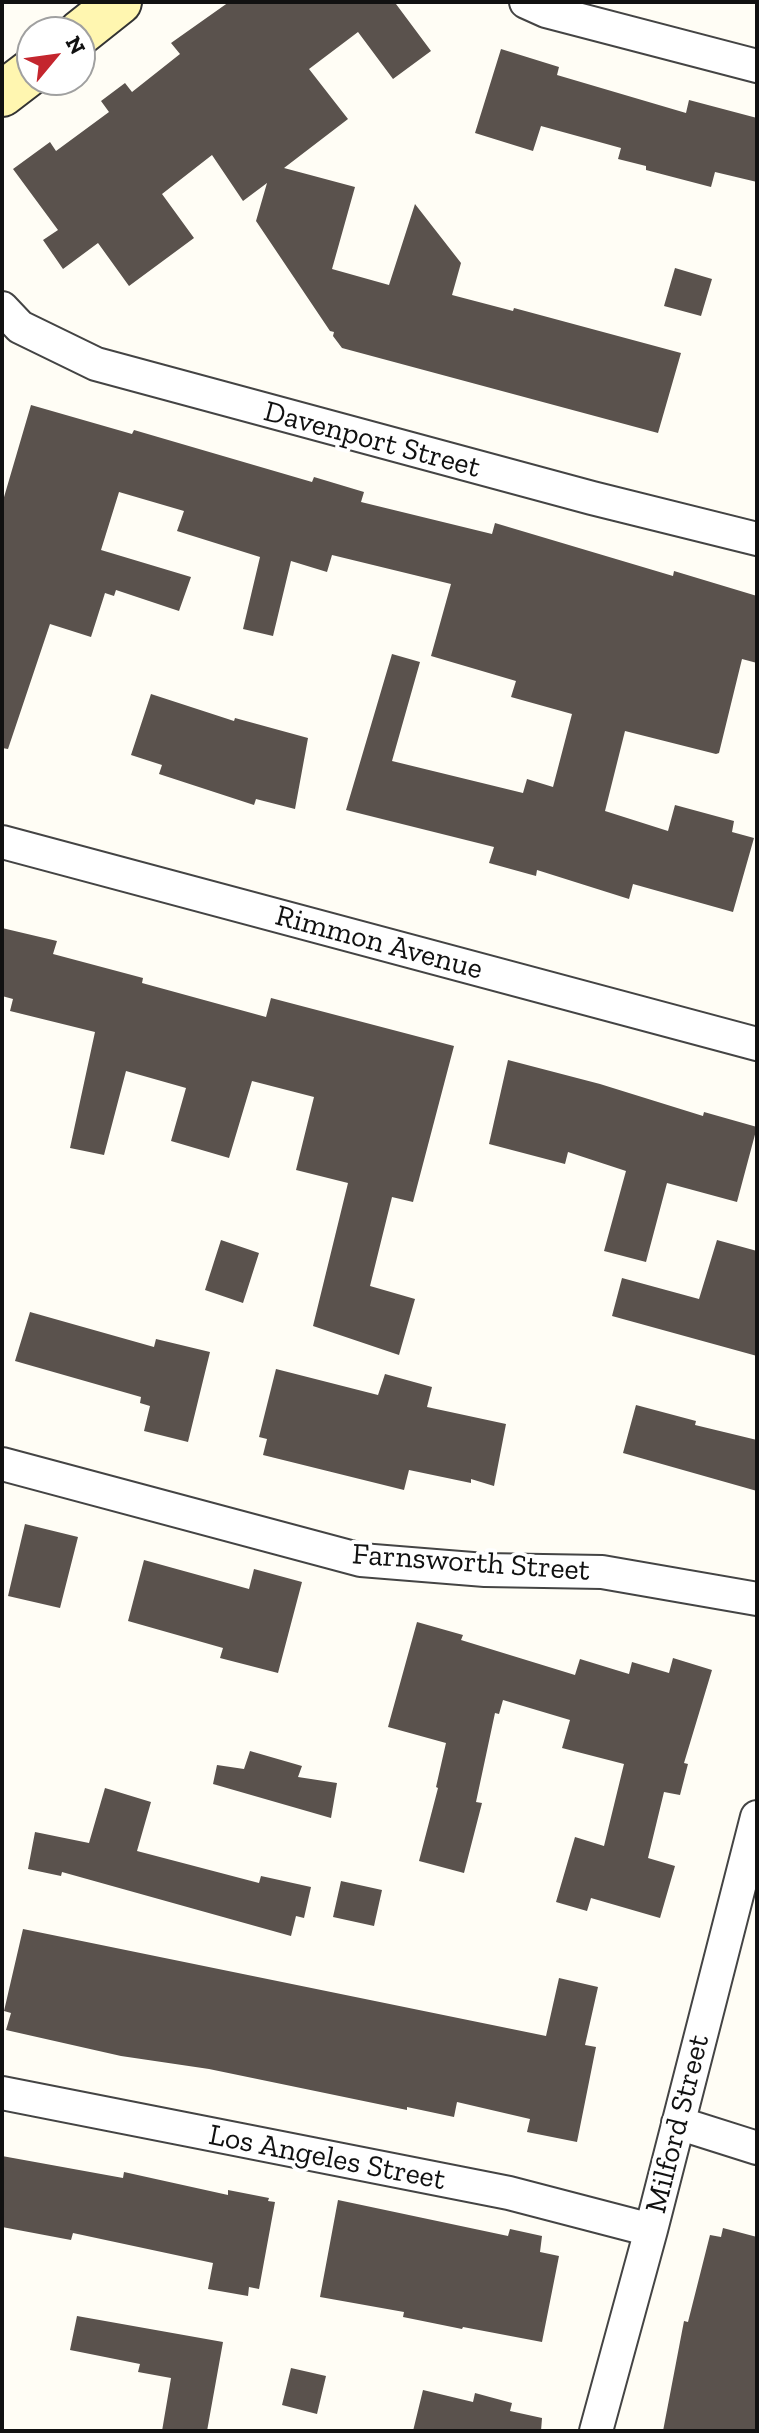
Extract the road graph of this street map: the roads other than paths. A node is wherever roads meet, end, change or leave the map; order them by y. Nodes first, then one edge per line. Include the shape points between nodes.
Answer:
1 (119, 2) edge
2 (526, 2) edge
3 (96, 20) edge
4 (757, 66) edge
5 (2, 308) edge
6 (757, 539) edge
7 (2, 842) edge
8 (757, 1044) edge
9 (2, 1464) edge
10 (757, 1599) edge
11 (757, 1817) edge
12 (2, 2093) edge
13 (678, 2123) junction
14 (757, 2148) edge
15 (651, 2230) junction
16 (596, 2431) edge

1 - 3 main road
2 - 4 street
5 - 6 street, Davenport Street via 20,327 96,364
7 - 8 street, Rimmon Avenue
9 - 10 street, Farnsworth Street via 361,1560 602,1572
11 - 13 street, Milford Street
12 - 15 street, Los Angeles Street via 509,2193
13 - 14 street
13 - 15 street, Milford Street
15 - 16 street, Milford Street

